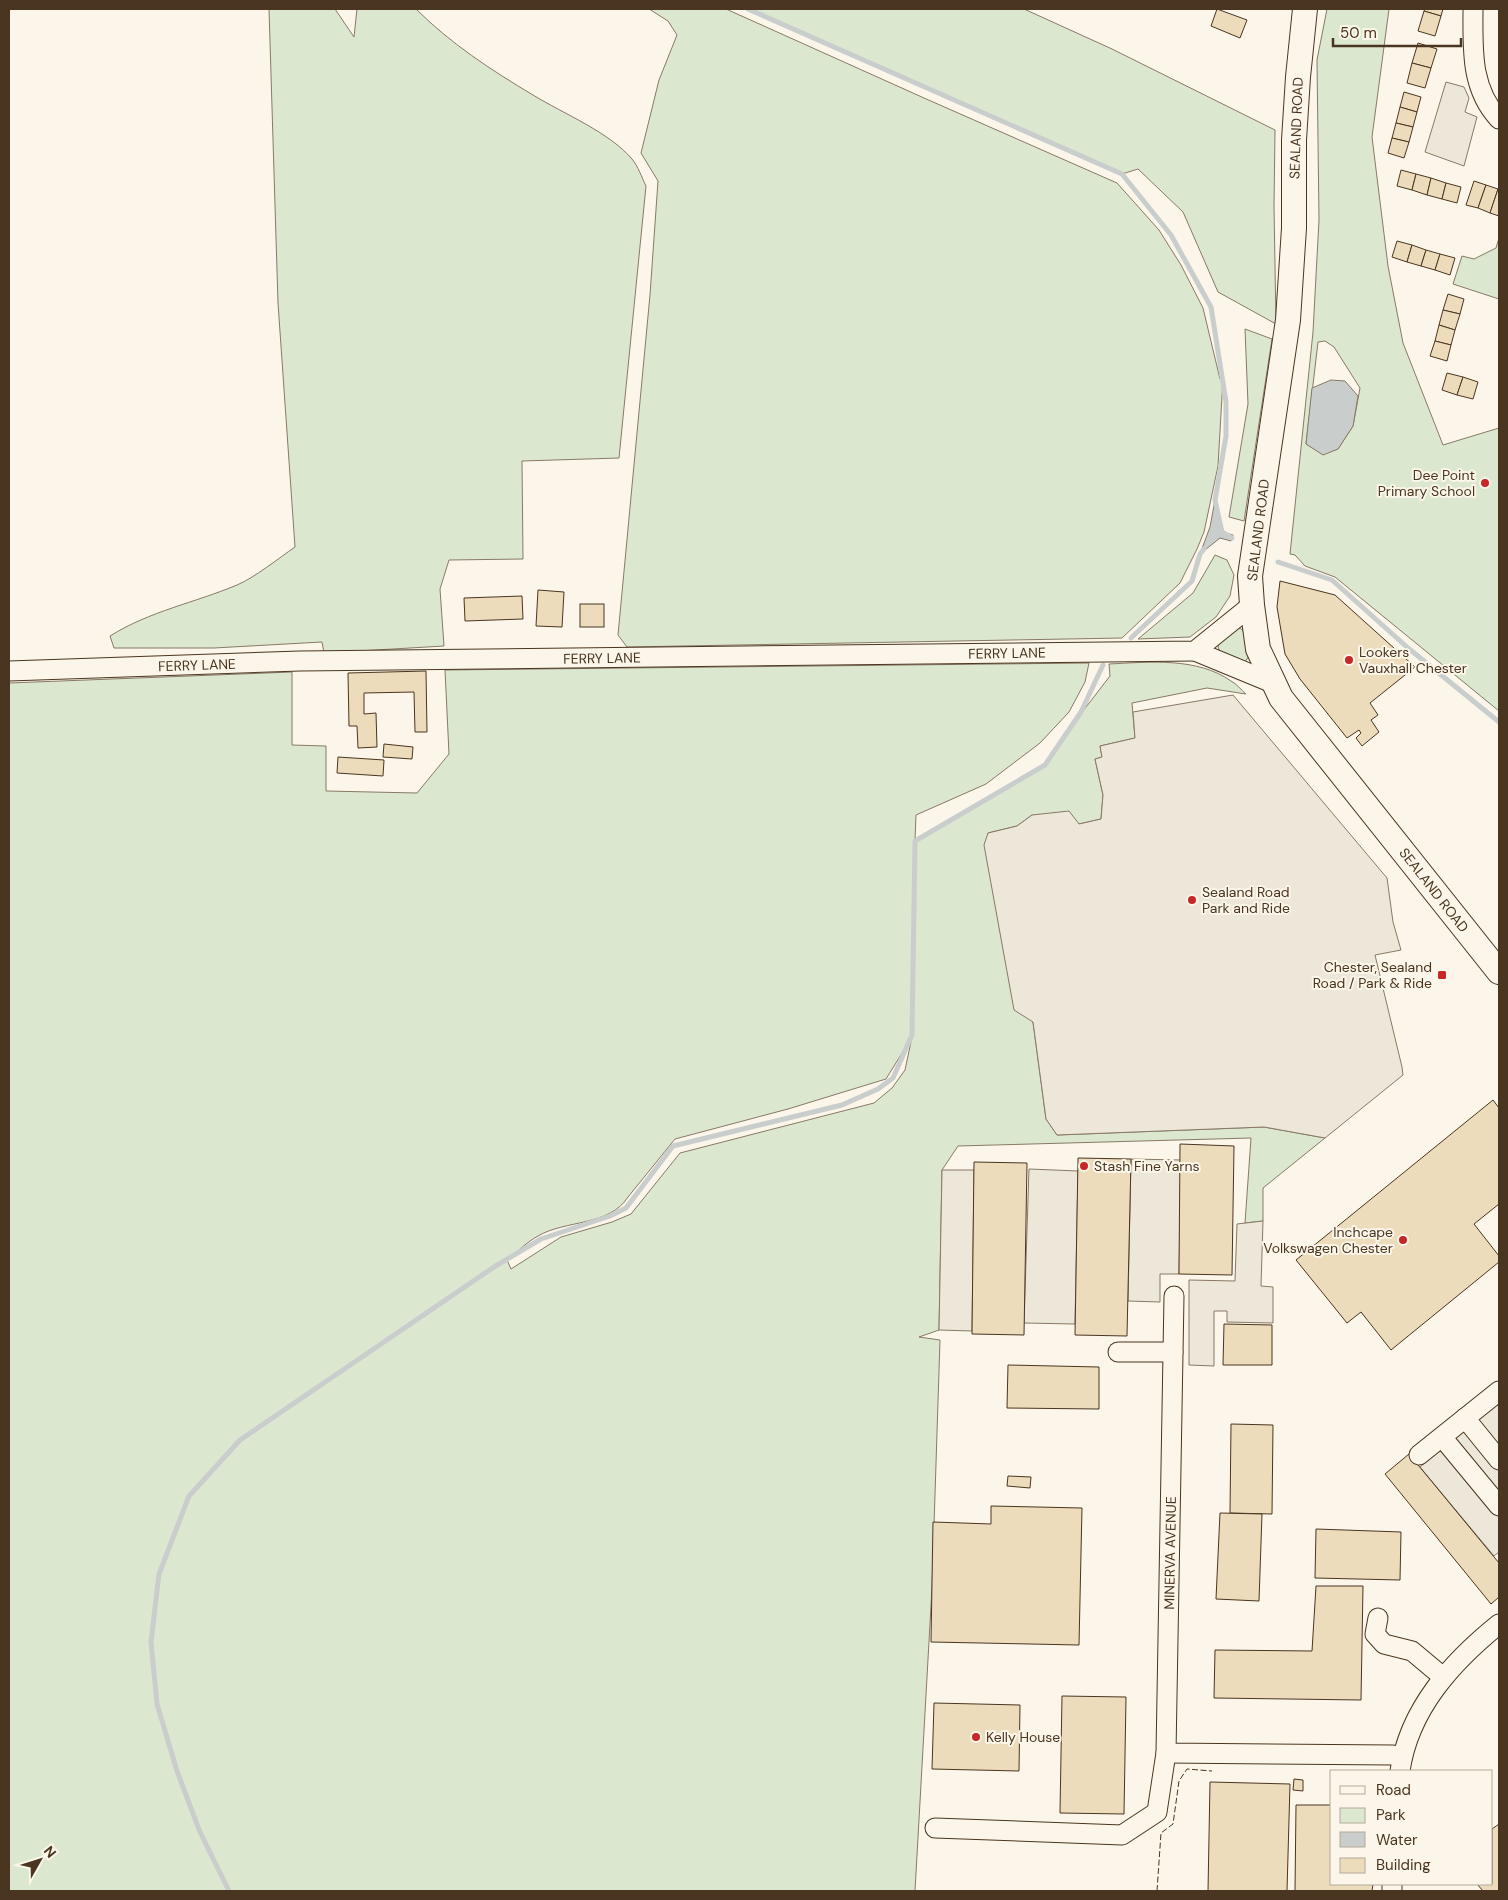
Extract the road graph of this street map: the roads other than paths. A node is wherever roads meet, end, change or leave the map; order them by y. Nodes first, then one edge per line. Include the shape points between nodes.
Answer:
1 (1305, 9) edge
2 (1473, 9) edge
3 (1499, 119) edge
4 (1252, 605) junction
5 (1195, 651) junction
6 (9, 671) edge
7 (1275, 684) junction
8 (1499, 972) edge
9 (1174, 1296) dead end
10 (1118, 1352) dead end
11 (1173, 1352) junction
12 (1499, 1390) edge
13 (1465, 1418) junction
14 (1442, 1437) junction
15 (1419, 1456) dead end
16 (1499, 1460) edge
17 (1499, 1506) edge
18 (1378, 1618) dead end
19 (1499, 1624) edge
20 (1443, 1677) junction
21 (1166, 1753) junction
22 (1401, 1764) edge
23 (935, 1828) dead end

1 - 4 main road, SEALAND ROAD via 1294,140 1294,228 1288,320 1251,566
2 - 3 street via 1474,70 1486,103
4 - 5 street
4 - 7 main road, SEALAND ROAD via 1258,649
5 - 6 street, FERRY LANE via 300,661
5 - 7 street, FERRY LANE
7 - 8 main road, SEALAND ROAD via 1281,698
9 - 11 street, MINERVA AVENUE
10 - 11 street
11 - 21 street, MINERVA AVENUE
12 - 13 street
13 - 14 street
13 - 16 street
14 - 15 street
14 - 17 street
18 - 20 street via 1376,1634 1384,1644 1412,1651
19 - 20 street via 1471,1647
20 - 22 street via 1420,1712
21 - 22 street via 1393,1755
21 - 23 street, MINERVA AVENUE via 1157,1812 1122,1835

